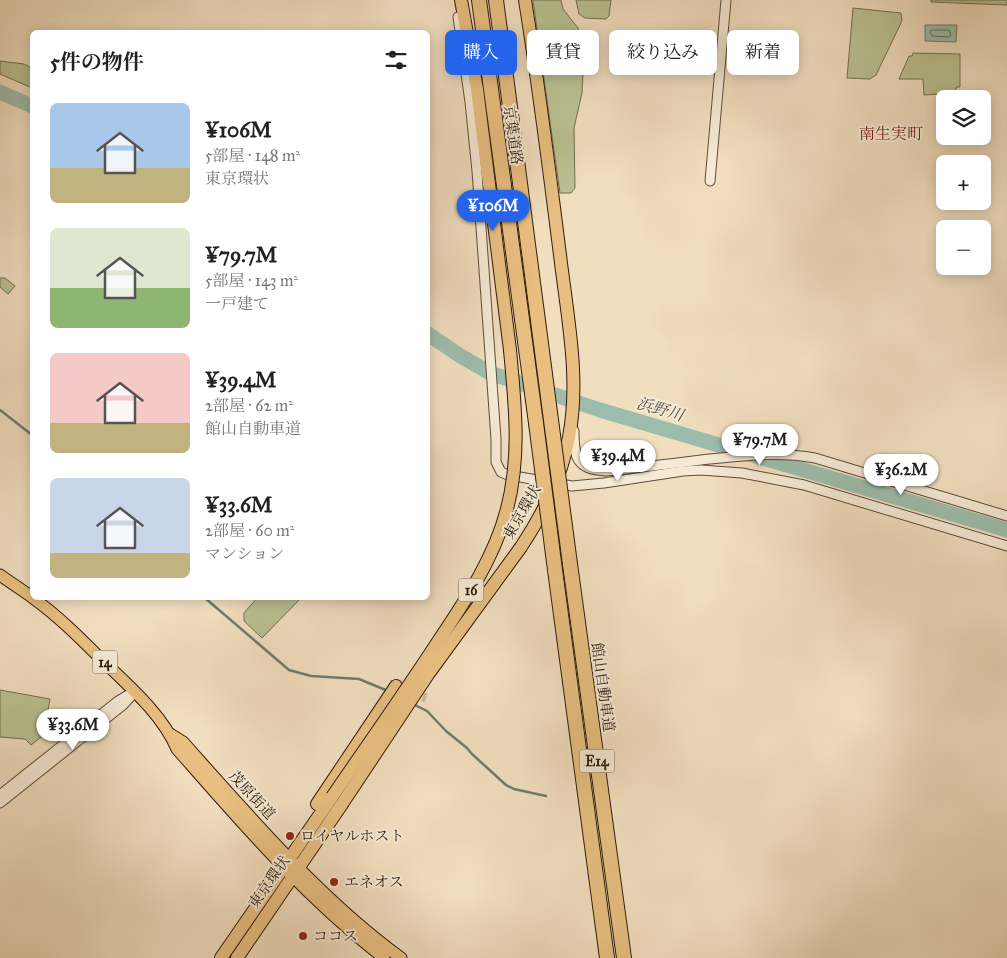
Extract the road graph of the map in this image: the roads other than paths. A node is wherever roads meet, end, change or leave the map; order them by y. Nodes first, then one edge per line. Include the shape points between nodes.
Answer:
1 (459, 0) edge
2 (479, 0) edge
3 (496, 0) edge
4 (525, 0) edge
5 (726, 0) edge
6 (710, 181) dead end
7 (571, 416) junction
8 (551, 420) joint
9 (556, 484) junction
10 (1007, 516) edge
11 (1007, 546) edge
12 (0, 576) edge
13 (30, 595) edge
14 (37, 600) edge
15 (396, 686) dead end
16 (135, 692) junction
17 (0, 795) edge
18 (337, 800) junction
19 (0, 803) edge
20 (292, 864) junction
21 (221, 958) edge
22 (237, 958) edge
23 (384, 958) edge
24 (401, 958) edge
25 (607, 958) edge
26 (624, 958) edge

1 - 9 street via 477,170 496,462 501,472 508,475
1 - 18 highway, 東京環状 / 16, bridge via 477,89 510,350 516,449 507,510 492,552 475,584
2 - 25 highway, 京葉道路 / E14, bridge
3 - 8 highway, 京葉道路 / E14
4 - 7 highway, 東京環状 / 16 via 570,342
5 - 6 street
7 - 9 highway, 東京環状 / 16 via 565,457
7 - 10 street via 576,458 596,471 720,458 800,455
8 - 26 highway, 館山自動車道 / E14, bridge
9 - 11 street via 604,483 683,471 742,473 804,485
9 - 18 highway, 東京環状 / 16, bridge via 521,547
12 - 13 main road, 茂原街道 / 14
14 - 16 main road, 茂原街道 / 14
15 - 20 highway, 16 via 303,826
16 - 17 street via 118,701
16 - 19 street
16 - 20 main road, 茂原街道 / 14 via 170,734 177,749
18 - 20 highway, 東京環状 / 16
20 - 21 highway, 東京環状 / 16
20 - 22 highway, 東京環状 / 16
20 - 23 main road, 茂原街道 / 14 via 337,920
20 - 24 main road, 茂原街道 / 14

